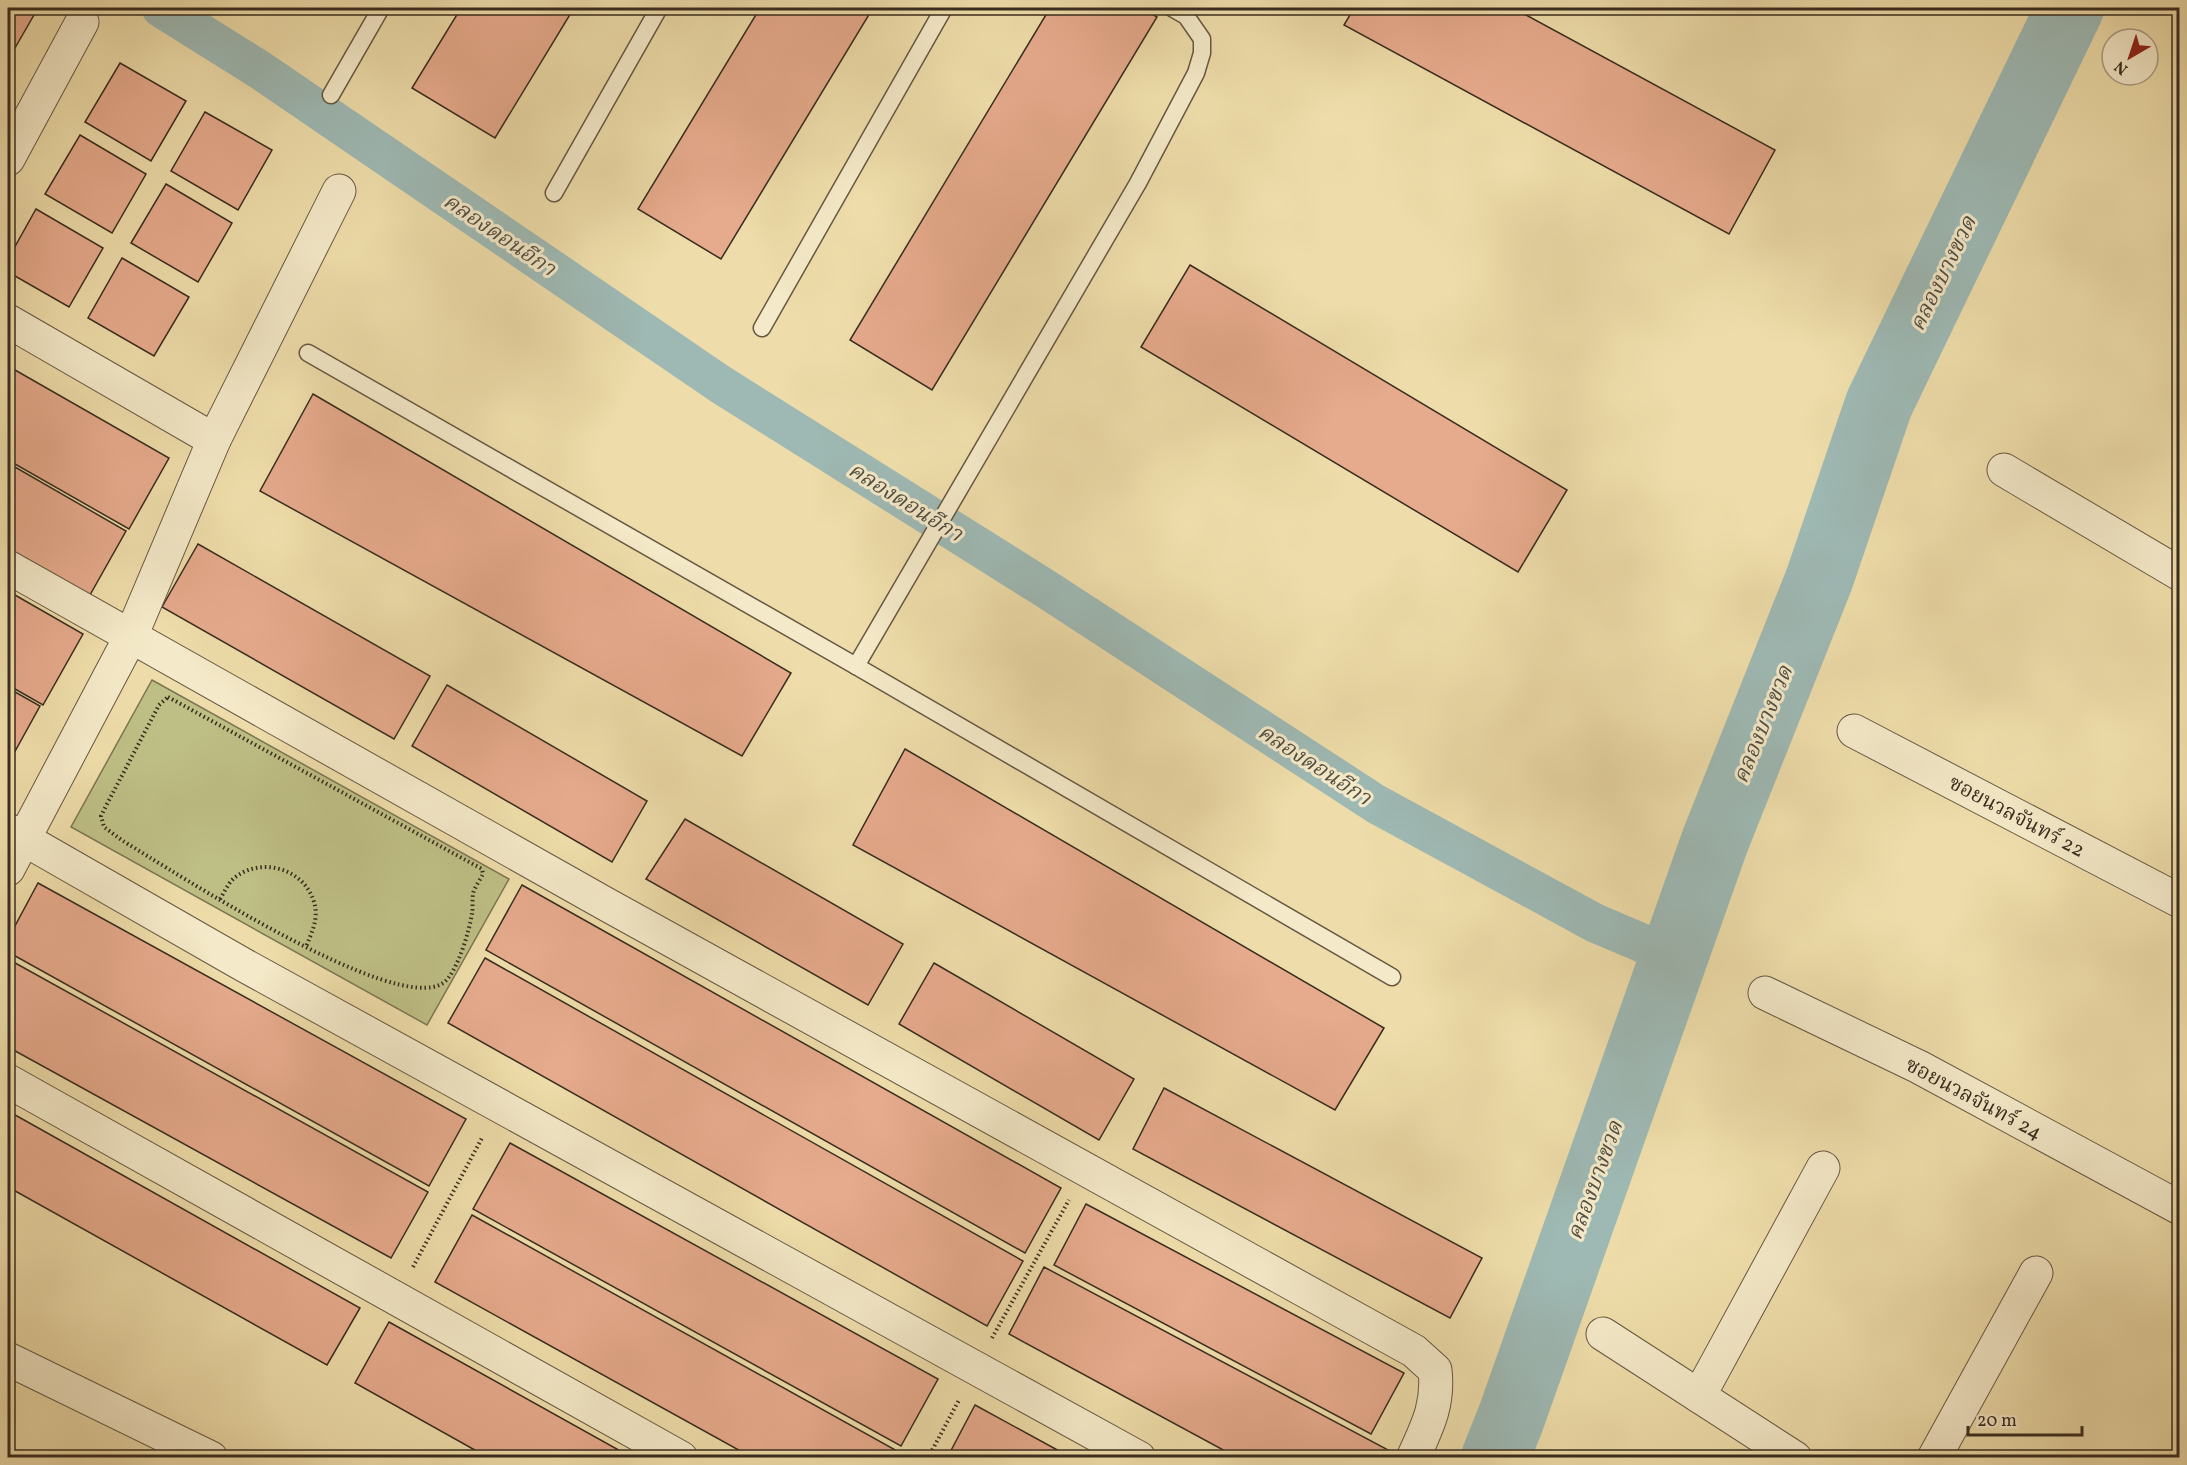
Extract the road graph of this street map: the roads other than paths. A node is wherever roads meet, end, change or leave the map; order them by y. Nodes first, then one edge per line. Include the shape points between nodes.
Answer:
1 (381, 8) edge
2 (658, 8) edge
3 (944, 8) edge
4 (1172, 8) edge
5 (82, 22) dead end
6 (332, 95) dead end
7 (8, 159) edge
8 (339, 191) dead end
9 (554, 193) dead end
10 (8, 321) edge
11 (762, 327) dead end
12 (308, 353) dead end
13 (214, 440) junction
14 (2004, 470) dead end
15 (8, 567) edge
16 (2180, 574) edge
17 (131, 636) junction
18 (856, 666) junction
19 (1854, 731) dead end
20 (16, 835) edge
21 (8, 869) edge
22 (2180, 901) edge
23 (1392, 977) dead end
24 (1765, 993) dead end
25 (8, 1081) edge
26 (1823, 1168) dead end
27 (2180, 1208) edge
28 (2036, 1273) dead end
29 (1603, 1334) dead end
30 (8, 1359) edge
31 (1699, 1396) junction
32 (211, 1458) edge
33 (681, 1458) edge
34 (1139, 1458) edge
35 (1413, 1458) edge
36 (1795, 1458) edge
37 (1934, 1458) edge

1 - 6 lane
2 - 9 lane
3 - 11 lane
4 - 18 lane via 1186,16 1202,39 1196,73 1138,183
5 - 7 street
8 - 13 street
10 - 13 street
12 - 18 lane
13 - 17 street
14 - 16 street
15 - 17 street
17 - 20 street
17 - 35 street via 1414,1352 1435,1370 1437,1388 1433,1413
18 - 23 lane
19 - 22 street, ซอยนวลจันทร์ 22
20 - 21 street
20 - 34 street via 242,964
24 - 27 street, ซอยนวลจันทร์ 24 via 1919,1068
25 - 33 street
26 - 31 street
28 - 37 street
29 - 31 street
30 - 32 street
31 - 36 street

